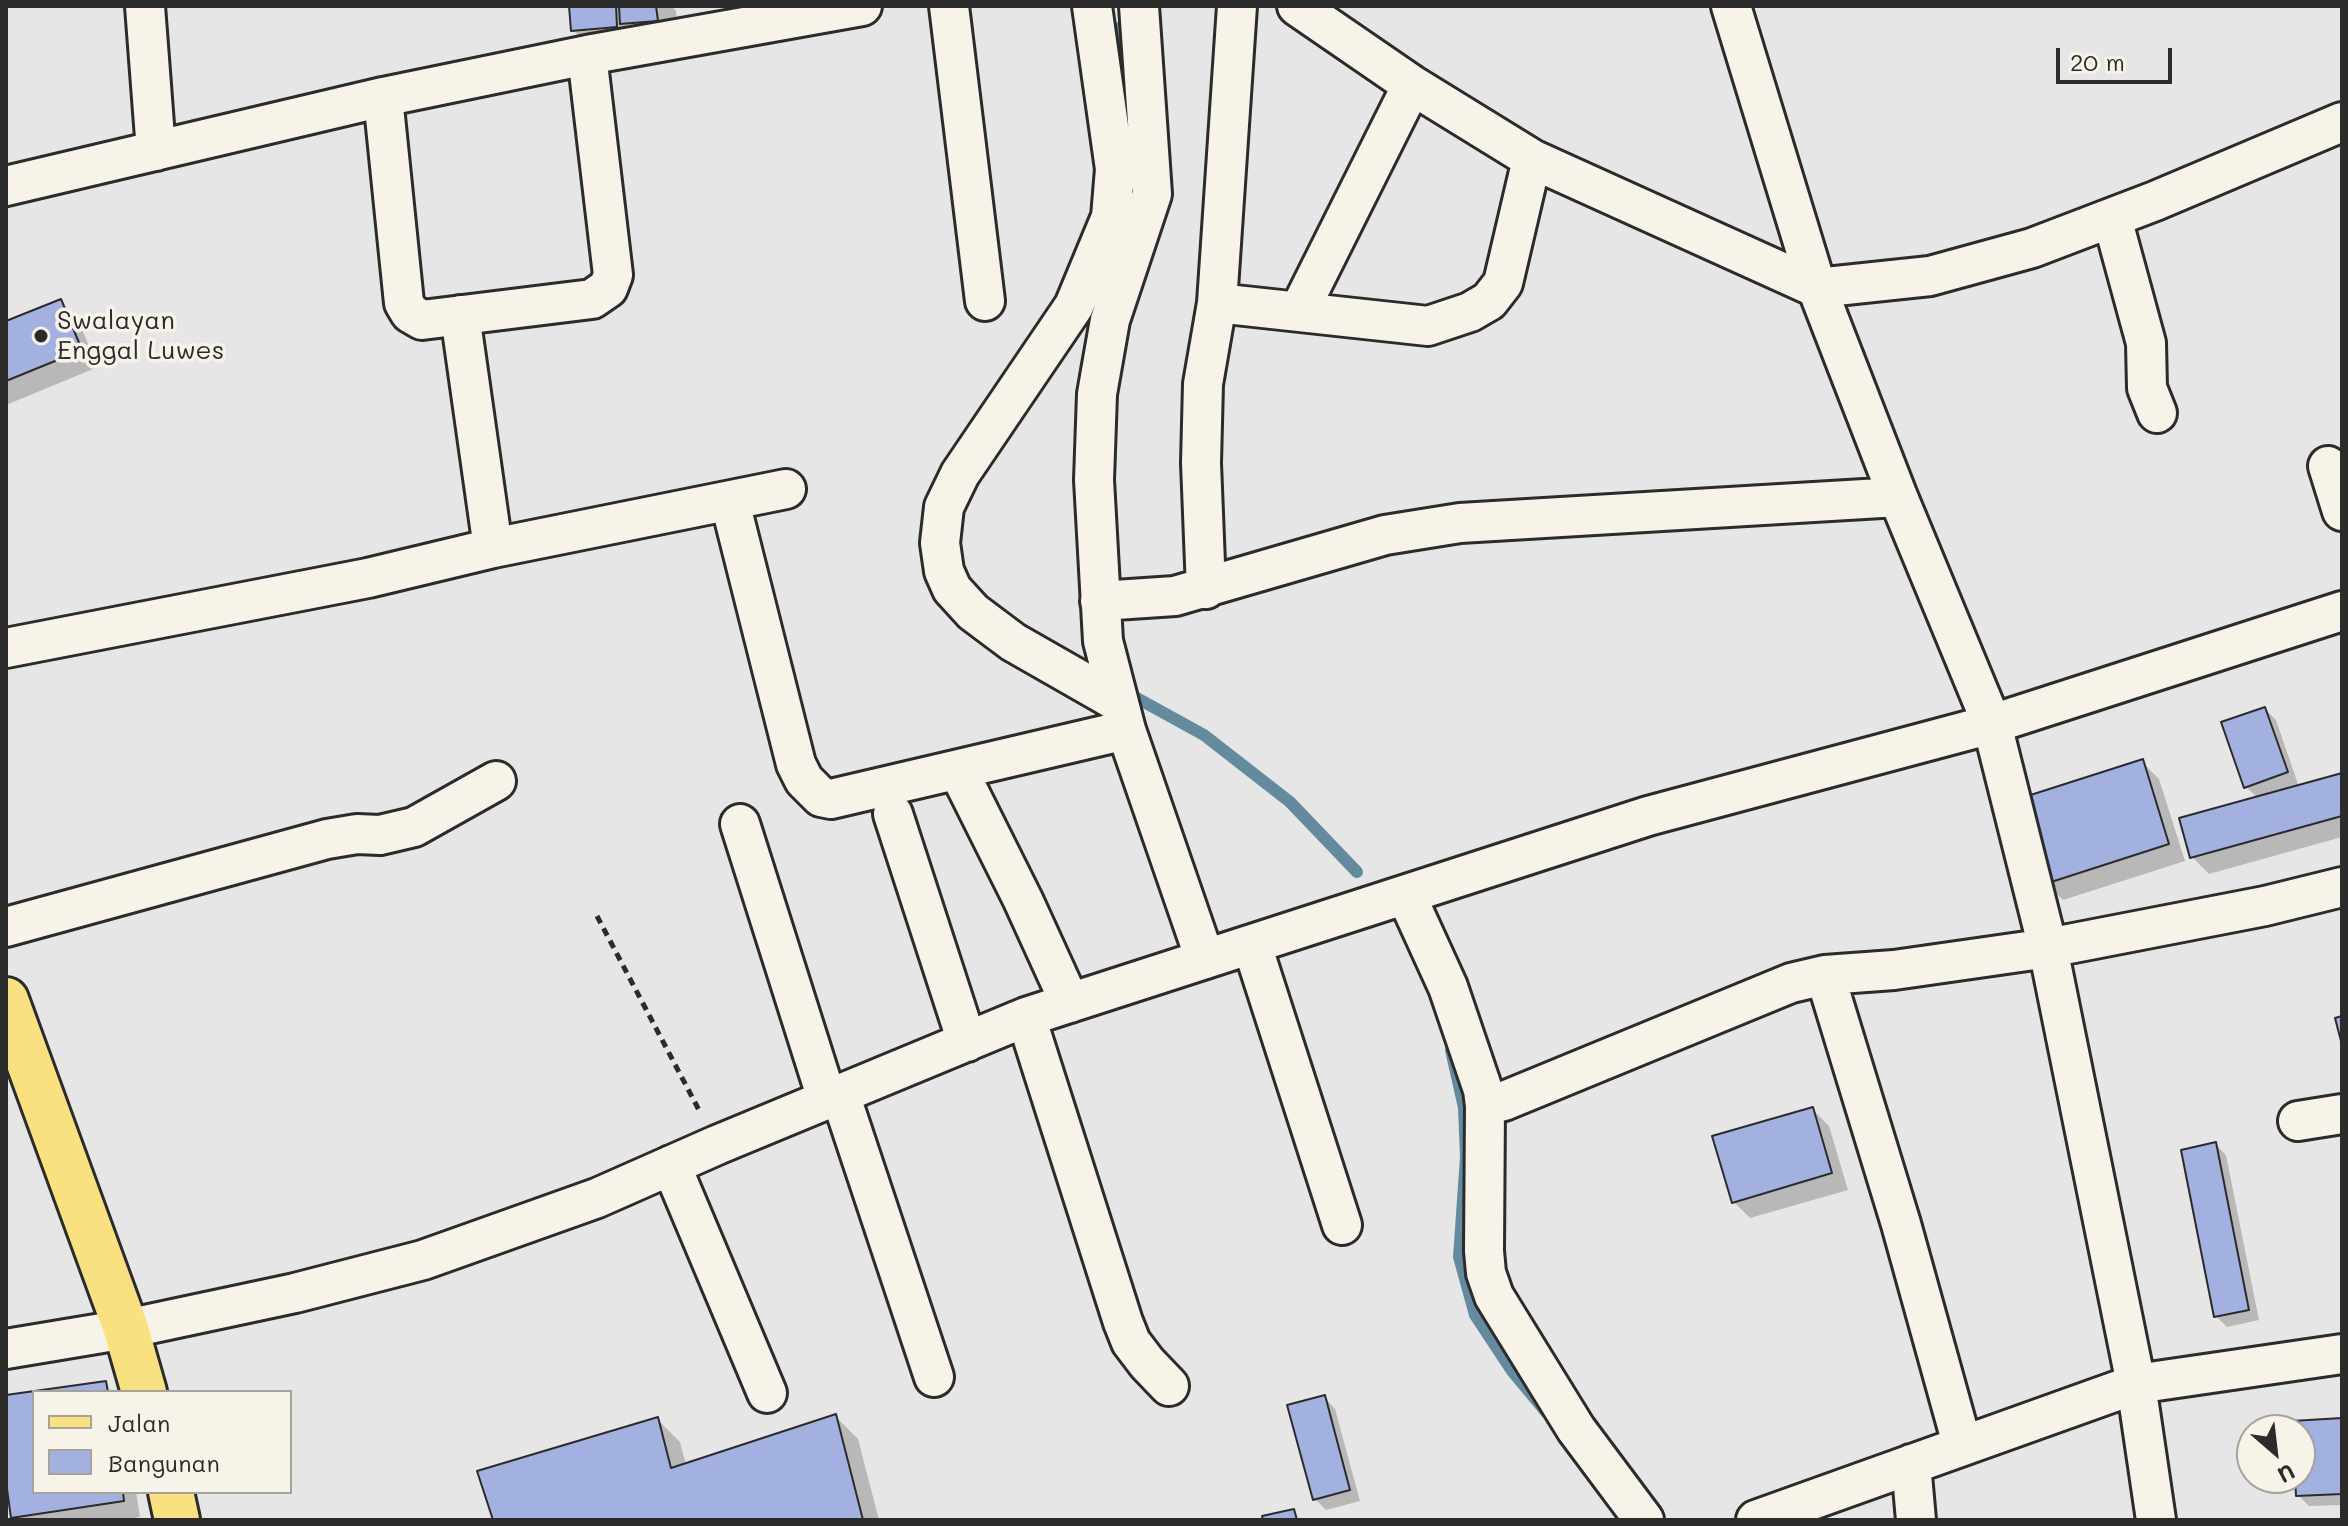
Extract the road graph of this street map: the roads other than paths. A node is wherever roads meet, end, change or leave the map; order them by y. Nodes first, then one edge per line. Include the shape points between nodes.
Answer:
1 (145, 6) edge
2 (862, 6) edge
3 (949, 6) edge
4 (1092, 6) edge
5 (1139, 6) edge
6 (1237, 6) edge
7 (1297, 6) edge
8 (1731, 6) edge
9 (587, 55) junction
10 (1412, 85) junction
11 (383, 97) junction
12 (2342, 124) edge
13 (156, 151) junction
14 (1532, 159) junction
15 (6, 186) edge
16 (2112, 218) junction
17 (1817, 288) junction
18 (985, 301) dead end
19 (1217, 303) junction
20 (1299, 311) junction
21 (460, 315) junction
22 (2157, 413) dead end
23 (2328, 466) dead end
24 (786, 489) dead end
25 (1898, 497) junction
26 (730, 502) junction
27 (2342, 511) edge
28 (493, 548) junction
29 (1206, 589) junction
30 (1100, 601) junction
31 (2342, 611) edge
32 (6, 648) edge
33 (1120, 710) junction
34 (1992, 724) junction
35 (958, 770) junction
36 (496, 781) dead end
37 (893, 814) dead end
38 (740, 824) dead end
39 (2342, 887) edge
40 (1406, 895) junction
41 (6, 927) edge
42 (1252, 945) junction
43 (2048, 948) junction
44 (1205, 959) junction
45 (1825, 975) junction
46 (1070, 1003) junction
47 (7, 1008) edge
48 (1026, 1017) junction
49 (967, 1042) junction
50 (833, 1097) junction
51 (1485, 1106) junction
52 (2342, 1114) edge
53 (2298, 1121) dead end
54 (671, 1165) junction
55 (1342, 1225) dead end
56 (126, 1329) junction
57 (6, 1349) edge
58 (2342, 1354) edge
59 (934, 1377) dead end
60 (2136, 1384) junction
61 (1169, 1386) dead end
62 (143, 1390) edge
63 (767, 1393) dead end
64 (1962, 1444) junction
65 (1911, 1464) junction
66 (171, 1494) edge
67 (177, 1520) edge
68 (1644, 1520) edge
69 (1756, 1520) edge
70 (1916, 1520) edge
71 (2156, 1520) edge

1 - 13 street
2 - 9 street
3 - 18 street
4 - 33 street via 1115,169 1111,217 1074,306 960,474 944,507 940,543 952,589 973,612
5 - 30 street via 1152,194 1110,320 1097,394 1094,480
6 - 19 street
7 - 10 street
8 - 17 street
9 - 11 street
9 - 21 street via 613,275 608,288 592,299
10 - 14 street
10 - 20 street
11 - 13 street
11 - 21 street via 404,303 422,320
12 - 16 street
13 - 15 street
14 - 17 street
14 - 20 street via 1503,283 1489,301 1428,326
16 - 17 street via 2032,248 1930,276
16 - 22 street via 2146,343 2147,388
17 - 25 street
19 - 20 street
19 - 29 street via 1203,384
21 - 28 street
23 - 27 street
24 - 26 street
25 - 29 street via 1460,523 1385,535
25 - 34 street
26 - 28 street
26 - 35 street via 804,780 821,797 831,799
28 - 32 street via 368,578
29 - 30 street
30 - 33 street via 1103,641
31 - 34 street
33 - 35 street
33 - 44 street
34 - 40 street via 1648,816
34 - 43 street
35 - 46 street
36 - 41 street via 414,827 327,839
37 - 49 street
38 - 50 street
39 - 43 street
40 - 42 street
40 - 51 street via 1448,987
42 - 44 street
42 - 55 street
43 - 45 street
43 - 60 street
44 - 46 street
45 - 51 street via 1791,983
45 - 64 street
46 - 48 street
47 - 56 main road
48 - 49 street
48 - 61 street via 1123,1322 1131,1342
49 - 50 street
50 - 54 street
50 - 59 street
51 - 68 street via 1484,1251 1494,1296 1576,1429
52 - 53 street
54 - 56 street via 597,1198 423,1260
54 - 63 street
56 - 57 street
56 - 62 main road
58 - 60 street
60 - 64 street
60 - 71 street
64 - 65 street
65 - 69 street
65 - 70 street
66 - 67 main road

